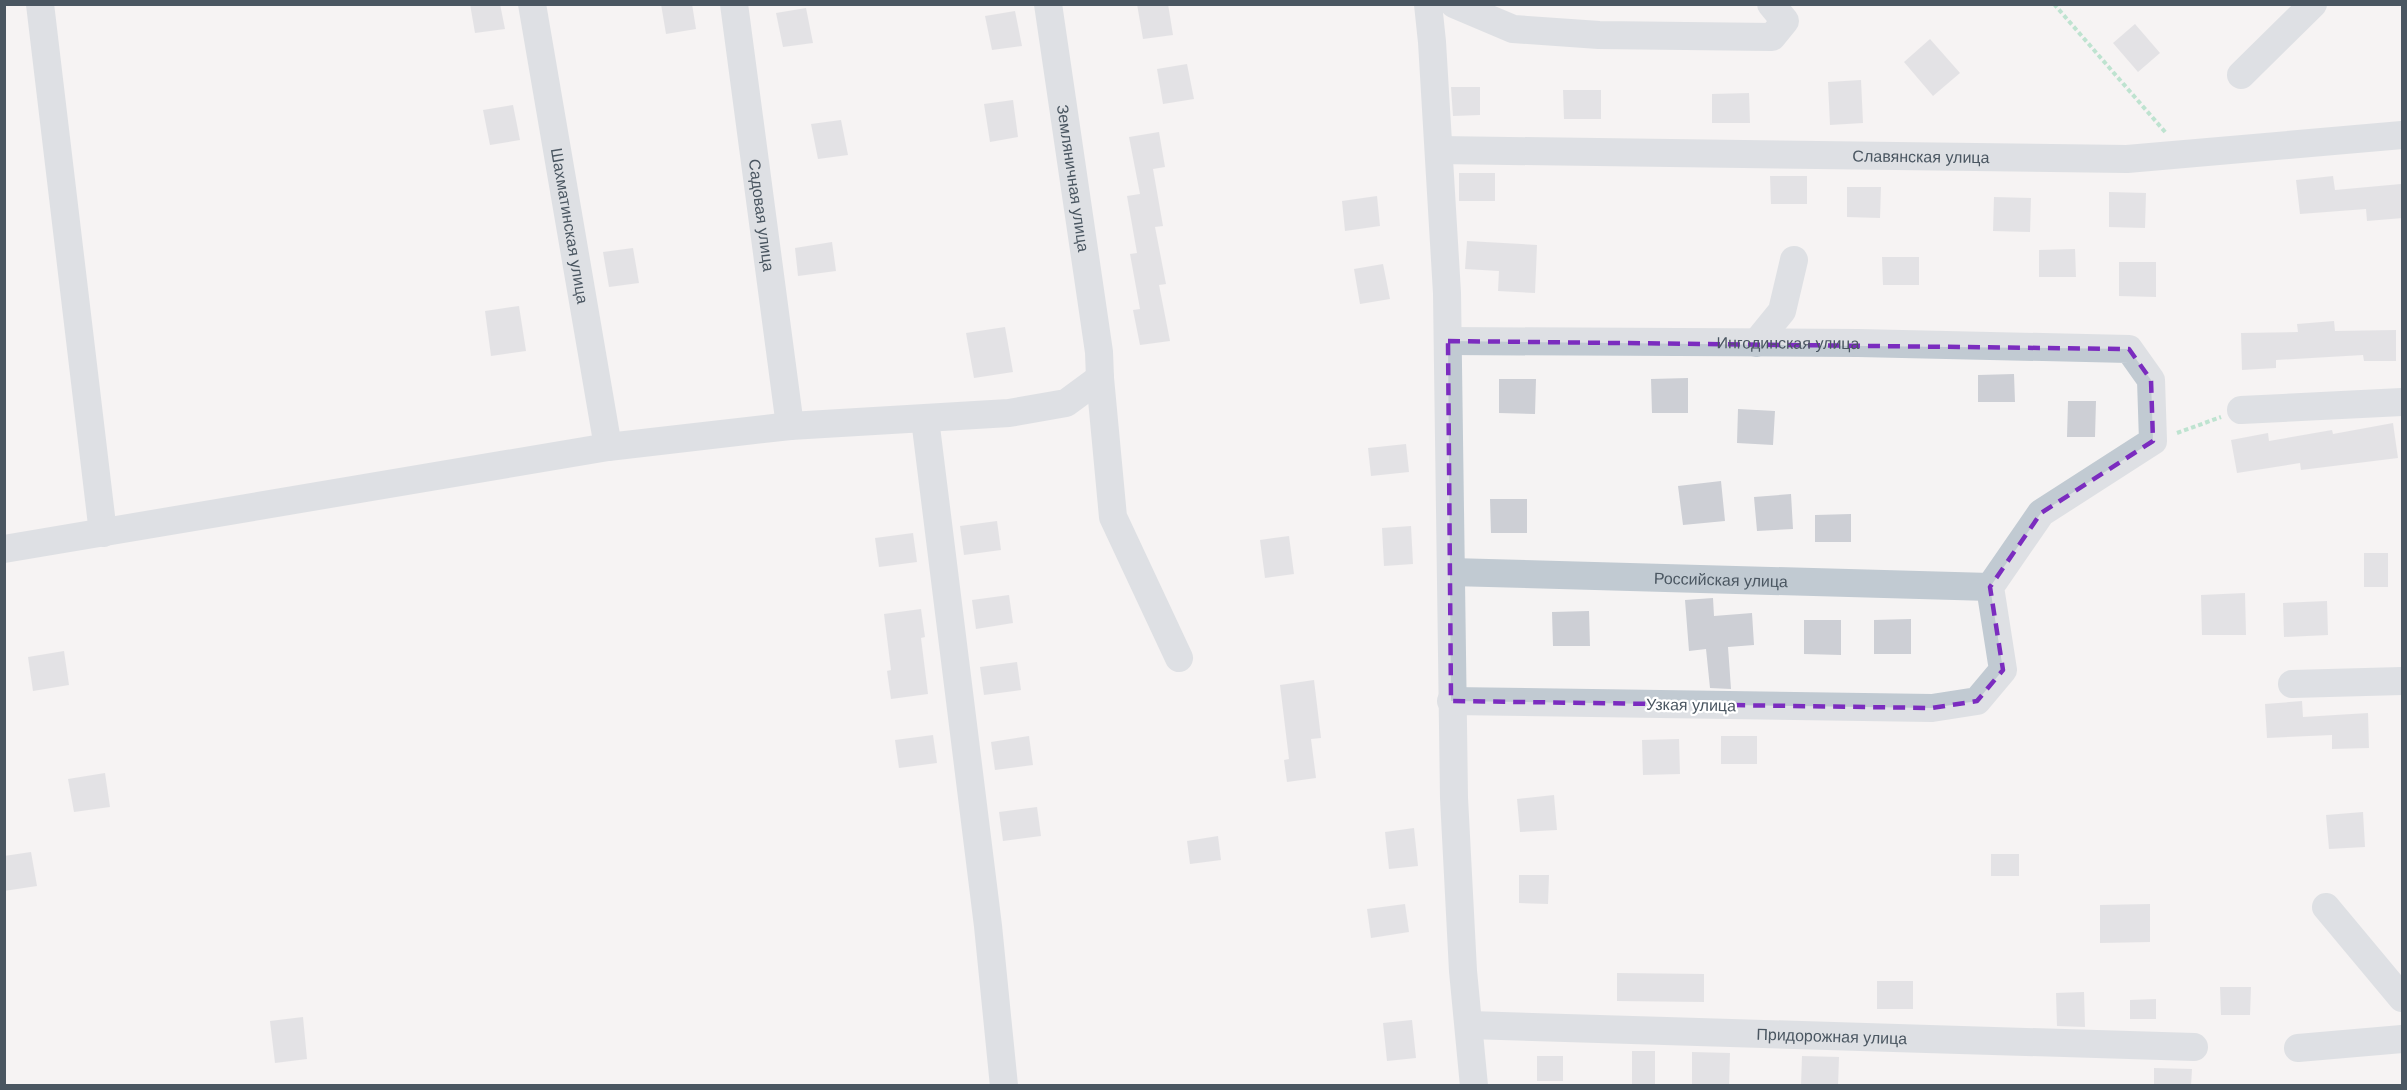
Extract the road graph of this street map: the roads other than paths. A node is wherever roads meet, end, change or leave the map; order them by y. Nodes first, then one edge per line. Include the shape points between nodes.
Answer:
1 (40, 4) edge
2 (532, 4) edge
3 (734, 4) edge
4 (1048, 4) edge
5 (1428, 4) edge
6 (1454, 4) edge
7 (2313, 4) edge
8 (1778, 13) edge
9 (2241, 75) dead end
10 (2403, 135) edge
11 (1439, 150) junction
12 (1794, 260) dead end
13 (1448, 341) junction
14 (1756, 342) junction
15 (1099, 365) junction
16 (2403, 402) edge
17 (2241, 410) road end
18 (925, 419) junction
19 (790, 426) junction
20 (608, 447) junction
21 (103, 532) junction
22 (4, 549) edge
23 (1451, 572) junction
24 (1990, 587) junction
25 (1179, 658) dead end
26 (2403, 681) edge
27 (2292, 684) dead end
28 (1451, 701) junction
29 (2326, 907) dead end
30 (2403, 998) edge
31 (1469, 1025) junction
32 (2403, 1039) edge
33 (2194, 1047) dead end
34 (2298, 1048) dead end
35 (1004, 1086) edge
36 (1474, 1086) edge

1 - 21 street
2 - 20 street, Шахматинская улица
3 - 19 street, Садовая улица
4 - 15 street, Земляничная улица
5 - 11 street
6 - 8 street via 1513,29 1599,35 1772,38
7 - 9 street
10 - 11 street, Славянская улица via 2127,159
11 - 13 street
12 - 14 street via 1782,311
13 - 14 street, Ингодинская улица
13 - 23 street
14 - 24 street, Ингодинская улица via 2129,349 2151,380 2153,441 2041,513
15 - 18 street via 1066,403 1009,413
15 - 25 street, Земляничная улица via 1113,517
16 - 17 street
18 - 19 street
18 - 35 street
19 - 20 street
20 - 21 street
21 - 22 street
23 - 24 street, Российская улица
23 - 28 street
24 - 28 street, Узкая улица via 2003,670 1977,701 1932,708
26 - 27 street
28 - 31 street
29 - 30 street
31 - 33 street, Придорожная улица
31 - 36 street
32 - 34 street

